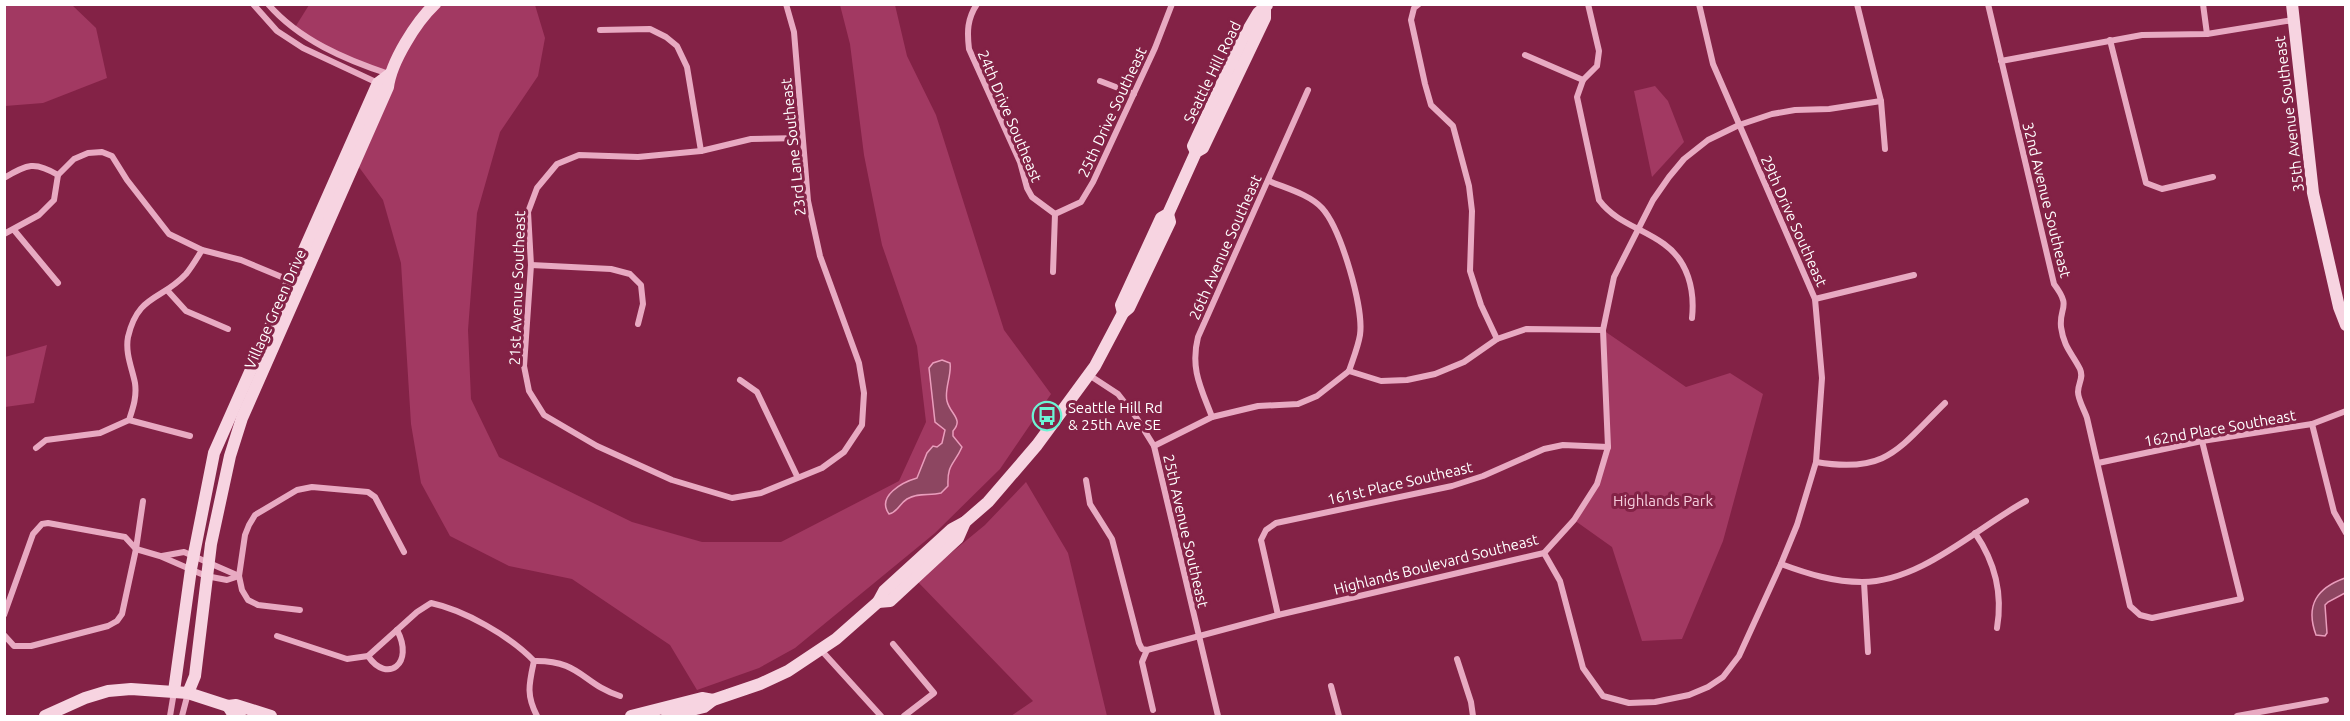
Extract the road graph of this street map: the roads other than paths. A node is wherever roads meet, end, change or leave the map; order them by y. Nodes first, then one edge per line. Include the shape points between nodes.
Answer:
1 (253, 4) edge
2 (268, 4) edge
3 (435, 4) edge
4 (786, 4) edge
5 (977, 4) edge
6 (1172, 4) edge
7 (1588, 4) edge
8 (1699, 4) edge
9 (1857, 4) edge
10 (1988, 4) edge
11 (2203, 4) edge
12 (2292, 4) edge
13 (1267, 6) edge
14 (1417, 6) edge
15 (2293, 20) junction
16 (600, 30) dead end
17 (2207, 34) junction
18 (2110, 40) junction
19 (1525, 55) dead end
20 (2001, 61) junction
21 (390, 74) junction
22 (1583, 80) junction
23 (1100, 81) dead end
24 (383, 85) junction
25 (1308, 90) dead end
26 (1134, 94) junction
27 (1881, 101) junction
28 (1739, 125) junction
29 (802, 138) junction
30 (1885, 148) dead end
31 (700, 151) junction
32 (58, 175) junction
33 (2213, 177) dead end
34 (4, 178) edge
35 (1269, 181) junction
36 (1055, 214) junction
37 (14, 230) junction
38 (1638, 230) junction
39 (4, 234) edge
40 (202, 250) junction
41 (531, 265) junction
42 (1053, 272) dead end
43 (1914, 275) dead end
44 (289, 280) junction
45 (58, 283) dead end
46 (166, 290) junction
47 (1815, 299) junction
48 (1692, 318) dead end
49 (638, 324) dead end
50 (2346, 325) edge
51 (228, 329) dead end
52 (1603, 330) junction
53 (1497, 339) junction
54 (1349, 371) junction
55 (1089, 375) junction
56 (740, 380) dead end
57 (1945, 404) dead end
58 (2346, 411) edge
59 (1212, 417) junction
60 (129, 420) junction
61 (2312, 424) junction
62 (190, 436) dead end
63 (2202, 441) junction
64 (1154, 446) junction
65 (1608, 447) junction
66 (36, 448) dead end
67 (1816, 462) junction
68 (2098, 463) junction
69 (797, 476) junction
70 (1086, 480) dead end
71 (143, 501) dead end
72 (2026, 501) dead end
73 (1975, 533) junction
74 (2346, 533) edge
75 (136, 549) junction
76 (404, 552) dead end
77 (1544, 553) junction
78 (194, 555) junction
79 (160, 556) junction
80 (208, 563) junction
81 (1781, 564) junction
82 (191, 569) junction
83 (206, 576) junction
84 (239, 576) junction
85 (1864, 582) junction
86 (300, 610) dead end
87 (4, 615) edge
88 (1278, 615) junction
89 (1997, 628) dead end
90 (397, 630) junction
91 (4, 635) edge
92 (277, 636) dead end
93 (1199, 636) junction
94 (893, 644) dead end
95 (1144, 649) junction
96 (821, 650) junction
97 (1868, 652) dead end
98 (368, 656) junction
99 (1456, 659) dead end
100 (534, 661) junction
101 (1331, 686) dead end
102 (174, 691) junction
103 (188, 693) junction
104 (620, 696) dead end
105 (713, 700) junction
106 (2326, 700) dead end
107 (228, 706) junction
108 (1153, 710) dead end
109 (45, 717) edge
110 (170, 717) edge
111 (182, 717) edge
112 (240, 717) edge
113 (271, 717) edge
114 (537, 717) edge
115 (631, 717) edge
116 (667, 717) edge
117 (881, 717) edge
118 (904, 717) edge
119 (1218, 717) edge
120 (1339, 717) edge
121 (1473, 717) edge
122 (2237, 717) edge

1 - 24 street via 277,31 303,48
2 - 21 street via 281,19 314,41
3 - 21 street, Village Green Drive via 422,17
4 - 29 street, 23rd Lane Southeast via 794,32
5 - 36 street, 24th Drive Southeast via 967,31 969,49 1020,162 1027,188 1032,197
6 - 26 street, 25th Drive Southeast
7 - 22 street via 1599,51 1598,66
8 - 28 street, 29th Drive Southeast via 1713,64
9 - 27 street
10 - 20 street, 32nd Avenue Southeast
11 - 17 street
12 - 15 street, 35th Avenue Southeast
13 - 55 street, Seattle Hill Road via 1265,18 1203,148 1196,152 1168,214 1161,218 1121,305 1123,314
14 - 53 street via 1411,20 1431,105 1454,126 1469,186 1470,271
15 - 17 street
15 - 50 street, 35th Avenue Southeast via 2313,193
16 - 31 street via 650,29 677,46 687,67
17 - 18 street via 2142,34
18 - 20 street
18 - 33 street via 2146,183 2162,189
19 - 22 street
20 - 68 street, 32nd Avenue Southeast via 2054,284 2065,306 2061,325 2066,348 2080,370 2078,392
21 - 24 street, Village Green Drive
22 - 38 street via 1578,97 1580,117 1599,200 1609,213
23 - 26 street
24 - 44 street, Village Green Drive
24 - 80 street, Village Green Drive via 242,418 230,456
25 - 35 street, 26th Avenue Southeast
26 - 36 street, 25th Drive Southeast via 1081,202
27 - 28 street, Highlands Boulevard Southeast via 1829,110 1795,110
27 - 30 street
28 - 38 street, Highlands Boulevard Southeast via 1708,140 1684,159 1653,200
28 - 47 street, 29th Drive Southeast
29 - 31 street via 751,139
29 - 69 street, 23rd Lane Southeast via 808,201 820,256 859,363 864,393 862,425 844,452 822,468
31 - 41 street, 21st Avenue Southeast via 638,157 579,156 557,164 537,188 528,212
32 - 34 street via 33,164
32 - 37 street via 54,200
32 - 40 street via 74,159 88,153 112,156 169,234
35 - 54 street via 1322,207 1333,225 1360,311 1360,336
35 - 59 street, 26th Avenue Southeast via 1196,345 1194,369
36 - 42 street
37 - 39 street
37 - 45 street
38 - 48 street via 1664,243 1690,277
38 - 52 street, Highlands Boulevard Southeast via 1614,277
40 - 44 street via 241,260
40 - 46 street via 186,273
41 - 49 street via 611,269 630,274 641,285 643,304
41 - 69 street, 21st Avenue Southeast via 524,366 529,391 544,416 597,446 672,480 732,498 760,494
43 - 47 street
44 - 78 street, Village Green Drive via 214,453
46 - 51 street via 186,310
46 - 60 street via 142,304 133,321 128,340 136,401
47 - 67 street, 29th Drive Southeast via 1822,378
52 - 53 street via 1526,329
52 - 65 street, Highlands Boulevard Southeast
53 - 54 street via 1464,362 1435,374 1381,381
54 - 59 street via 1317,396 1298,404 1258,406
55 - 64 street, 25th Avenue Southeast via 1118,394
55 - 96 street, Seattle Hill Road via 988,502 952,529 884,591 878,602
56 - 69 street via 757,392
57 - 67 street via 1885,457 1854,466
58 - 61 street, 162nd Place Southeast
59 - 64 street
60 - 62 street
60 - 66 street via 100,433 46,440
61 - 63 street, 162nd Place Southeast
61 - 74 street via 2334,512
63 - 68 street, 162nd Place Southeast
63 - 68 street, 32nd Avenue Southeast via 2241,599 2152,618 2140,615 2130,606
64 - 93 street, 25th Avenue Southeast
65 - 77 street, Highlands Boulevard Southeast via 1597,484 1574,520
65 - 88 street, 161st Place Southeast via 1563,445 1544,449 1483,477 1452,486 1276,524 1266,530 1261,540
67 - 81 street, 29th Drive Southeast
70 - 95 street via 1090,504 1112,539
71 - 75 street
72 - 73 street
73 - 85 street via 1922,567
73 - 89 street via 1993,566 2000,615
75 - 79 street
75 - 87 street via 125,537 42,524 33,534
75 - 91 street via 122,614 117,621 31,646 14,646
76 - 84 street via 375,497 368,492 312,487 297,490 255,516 245,535
77 - 81 street, 29th Drive Southeast via 1560,581 1583,668 1603,696 1629,703 1689,695 1723,677 1739,656
77 - 88 street, Highlands Boulevard Southeast
78 - 79 street via 184,552
78 - 80 street
78 - 82 street, Village Green Drive
79 - 82 street
80 - 83 street, Village Green Drive
80 - 84 street
81 - 85 street via 1834,580
82 - 83 street
82 - 102 street, Village Green Drive
83 - 84 street via 227,580
83 - 103 street, Village Green Drive via 195,676
84 - 86 street via 248,600 258,605
85 - 97 street
88 - 93 street, Highlands Boulevard Southeast
90 - 98 street
90 - 98 street via 405,651 399,663 385,669
90 - 100 street via 431,603 448,607 522,648
92 - 98 street via 346,659
93 - 95 street, Highlands Boulevard Southeast
93 - 119 street, 25th Avenue Southeast
94 - 118 street via 934,693
95 - 108 street via 1142,663
96 - 105 street, Seattle Hill Road via 760,684
96 - 117 street
99 - 121 street
100 - 104 street via 552,660 567,665 603,691
100 - 114 street via 529,688
101 - 120 street
102 - 103 street
102 - 109 street via 108,691
102 - 110 street
103 - 107 street
103 - 111 street
105 - 115 street, Seattle Hill Road via 702,698
105 - 116 street, Seattle Hill Road via 704,707
106 - 122 street
107 - 112 street
107 - 113 street

